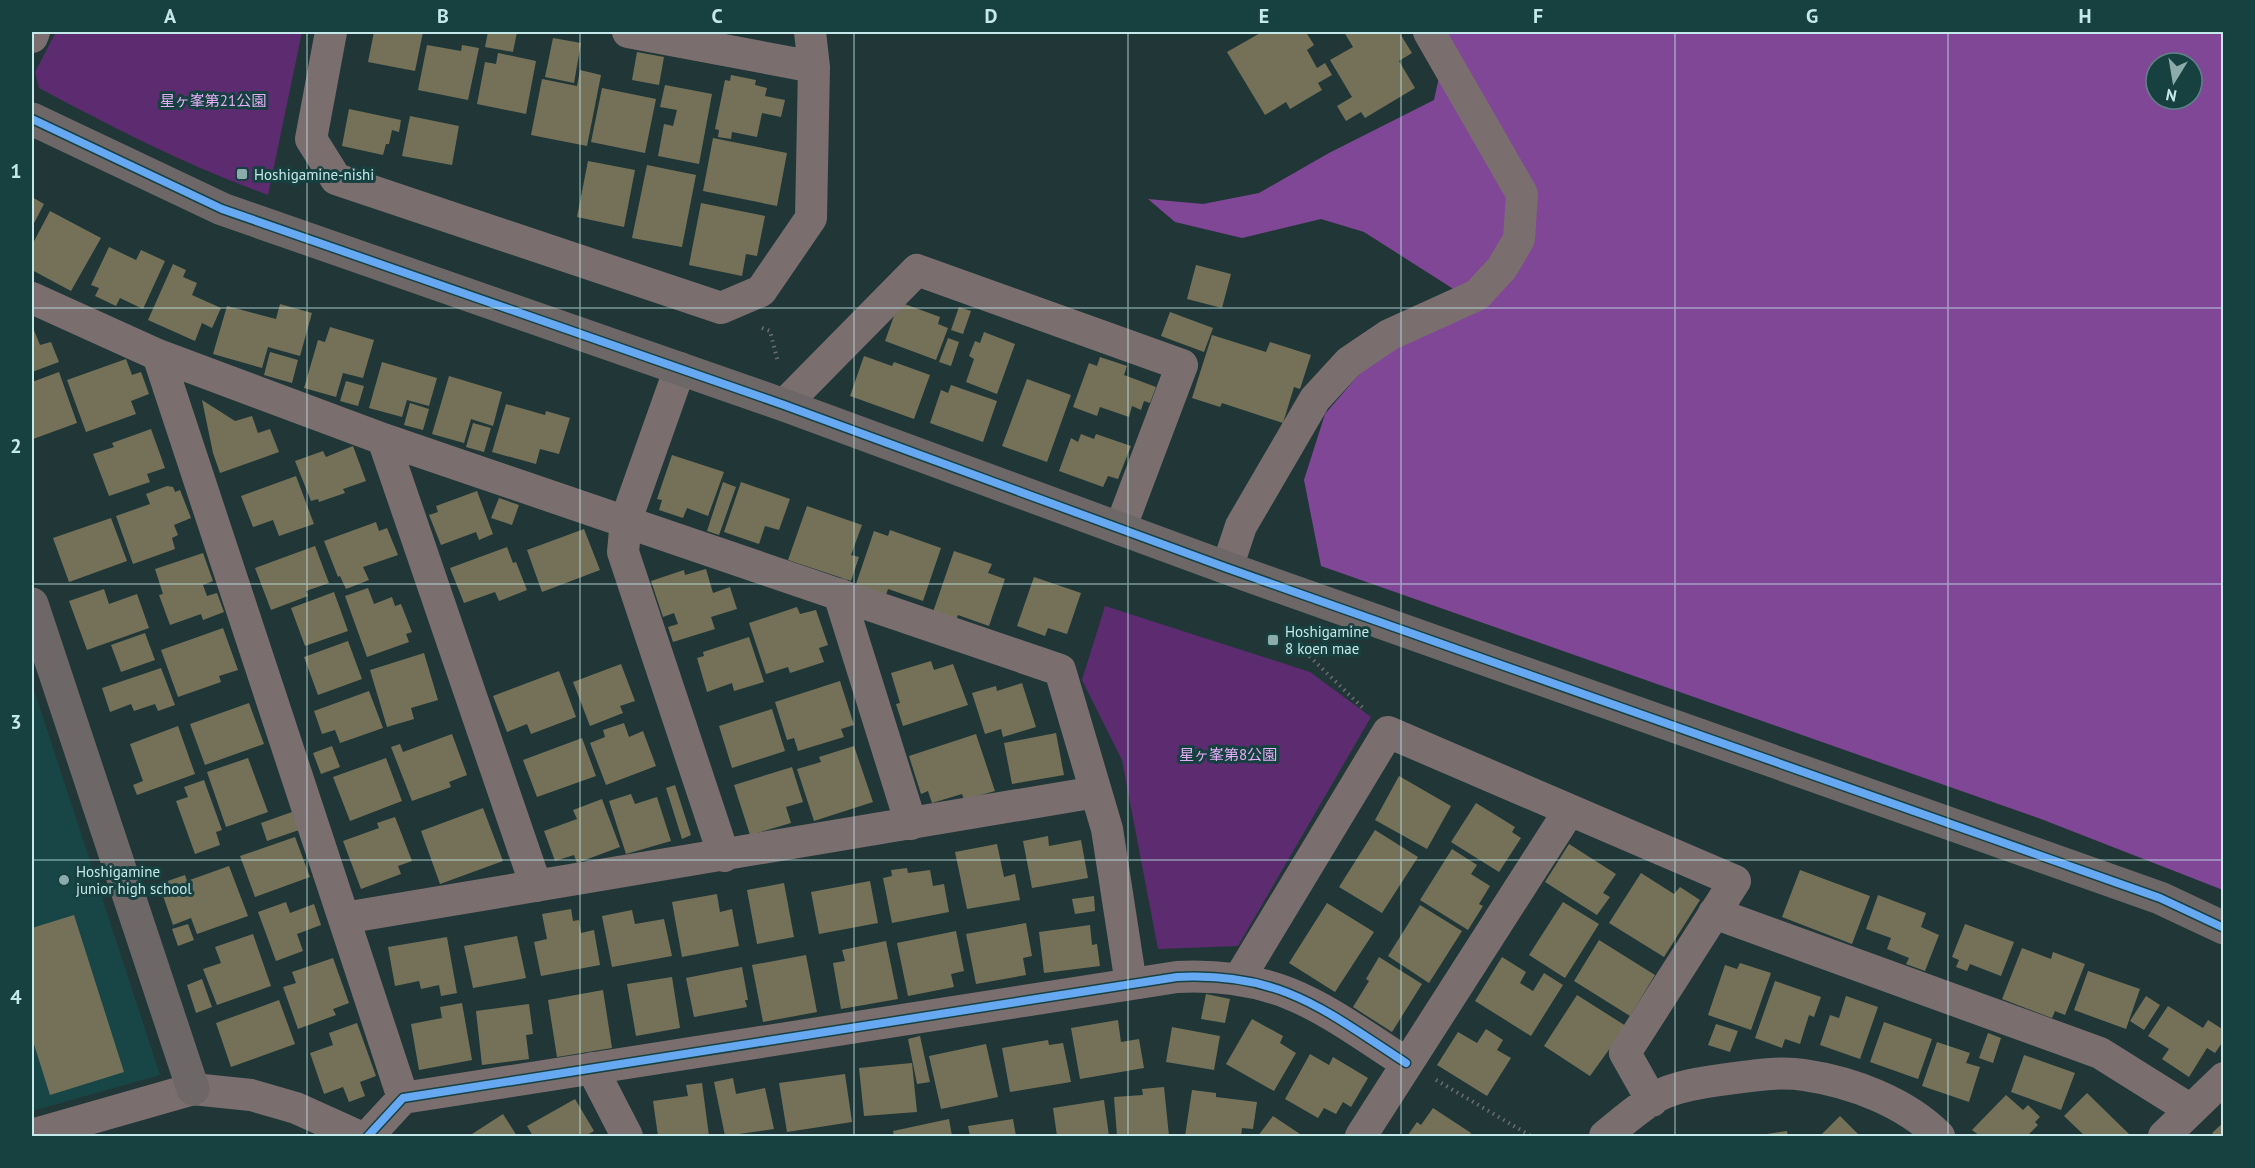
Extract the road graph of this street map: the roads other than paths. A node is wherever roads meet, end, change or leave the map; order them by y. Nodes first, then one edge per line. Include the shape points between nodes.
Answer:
1 (34, 32) edge
2 (331, 32) edge
3 (628, 32) edge
4 (810, 32) edge
5 (1429, 32) edge
6 (32, 37) edge
7 (813, 67) junction
8 (32, 119) edge
9 (32, 298) edge
10 (158, 356) junction
11 (680, 368) junction
12 (782, 404) junction
13 (383, 439) junction
14 (626, 520) junction
15 (1120, 529) junction
16 (1227, 568) junction
17 (838, 594) junction
18 (32, 604) edge
19 (1096, 792) junction
20 (1569, 811) junction
21 (911, 824) junction
22 (724, 856) junction
23 (536, 886) junction
24 (1714, 913) junction
25 (344, 918) junction
26 (2223, 928) edge
27 (1239, 979) junction
28 (1131, 984) junction
29 (1406, 1063) junction
30 (592, 1068) junction
31 (2223, 1078) edge
32 (193, 1089) junction
33 (403, 1098) junction
34 (1652, 1101) junction
35 (2191, 1110) junction
36 (32, 1135) edge
37 (358, 1137) edge
38 (368, 1137) edge
39 (627, 1137) edge
40 (1361, 1137) edge
41 (1605, 1137) edge
42 (1939, 1137) edge
43 (2164, 1137) edge

1 - 6 street
2 - 7 street via 310,139 336,179 721,308 761,291 811,218
3 - 7 street
4 - 7 street
5 - 16 street via 1522,194 1519,239 1502,268 1477,295 1389,335 1349,362 1315,399 1241,526
8 - 11 street via 222,209
9 - 10 street
10 - 13 street
10 - 25 street
11 - 12 street
11 - 14 street
12 - 15 street
12 - 15 street via 917,270 1182,365
13 - 14 street
13 - 23 street
14 - 17 street
14 - 22 street via 623,552
15 - 16 street
16 - 26 street via 2160,898
17 - 19 street via 1060,670
17 - 21 street
18 - 32 street
19 - 21 street
19 - 28 street via 1107,829
20 - 24 street via 1735,881
20 - 27 street via 1388,732
20 - 29 street
21 - 22 street
22 - 23 street
23 - 25 street
24 - 34 street via 1625,1053
24 - 35 street via 2100,1053
25 - 33 street
27 - 28 street via 1187,976
27 - 29 street via 1284,989 1313,1003
28 - 30 street
29 - 40 street
30 - 33 street
30 - 39 street
31 - 35 street
32 - 36 street
32 - 37 street via 251,1095 285,1104
33 - 38 street
34 - 41 street
34 - 42 street via 1706,1082 1802,1075 1850,1085 1890,1102 1924,1121
35 - 43 street

